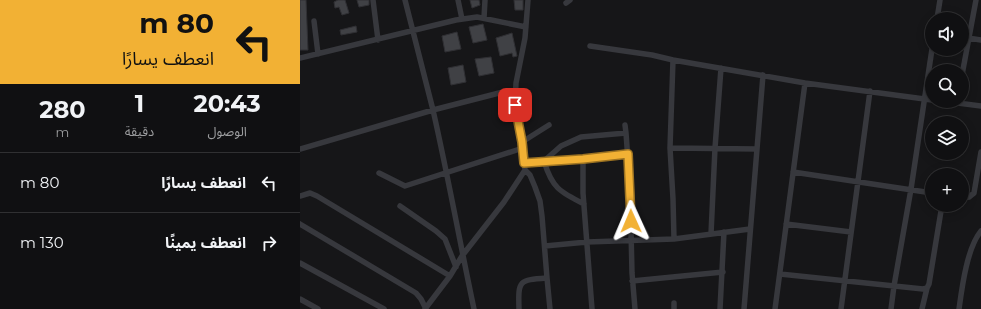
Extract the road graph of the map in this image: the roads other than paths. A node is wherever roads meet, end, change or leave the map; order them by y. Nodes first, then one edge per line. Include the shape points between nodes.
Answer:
1 (373, 0) edge
2 (405, 0) edge
3 (458, 0) edge
4 (485, 0) edge
5 (528, 0) edge
6 (940, 0) edge
7 (976, 0) edge
8 (938, 12) edge
9 (462, 18) junction
10 (484, 18) junction
11 (314, 21) dead end
12 (526, 27) junction
13 (413, 31) junction
14 (969, 38) joint
15 (378, 40) junction
16 (981, 40) edge
17 (590, 46) dead end
18 (318, 54) junction
19 (931, 56) edge
20 (300, 58) edge
21 (673, 60) junction
22 (721, 68) junction
23 (763, 75) junction
24 (805, 83) junction
25 (870, 90) junction
26 (503, 92) dead end
27 (924, 99) junction
28 (969, 104) edge
29 (981, 106) edge
30 (433, 110) junction
31 (549, 125) dead end
32 (625, 125) dead end
33 (626, 132) junction
34 (522, 145) junction
35 (670, 148) junction
36 (715, 148) junction
37 (300, 149) edge
38 (757, 149) junction
39 (981, 152) edge
40 (628, 154) junction
41 (583, 159) junction
42 (544, 161) junction
43 (524, 163) junction
44 (525, 170) junction
45 (447, 172) junction
46 (794, 172) junction
47 (379, 173) dead end
48 (858, 182) junction
49 (911, 190) junction
50 (925, 192) edge
51 (300, 196) edge
52 (969, 197) edge
53 (584, 204) junction
54 (400, 206) dead end
55 (941, 212) edge
56 (300, 224) edge
57 (786, 224) junction
58 (750, 229) junction
59 (981, 231) edge
60 (724, 232) junction
61 (851, 232) junction
62 (710, 234) junction
63 (674, 238) junction
64 (631, 239) junction
65 (588, 242) junction
66 (545, 246) junction
67 (462, 256) junction
68 (300, 263) edge
69 (456, 267) junction
70 (723, 272) junction
71 (780, 274) junction
72 (450, 276) junction
73 (547, 278) junction
74 (845, 280) junction
75 (632, 281) junction
76 (894, 286) junction
77 (927, 288) junction
78 (300, 299) edge
79 (426, 308) edge
80 (318, 309) edge
81 (384, 309) edge
82 (474, 309) edge
83 (519, 309) edge
84 (550, 309) edge
85 (592, 309) edge
86 (635, 309) edge
87 (720, 309) edge
88 (744, 309) edge
89 (775, 309) edge
90 (841, 309) edge
91 (891, 309) edge
92 (922, 309) edge
93 (959, 309) edge

1 - 15 street
2 - 13 street
3 - 9 street
4 - 10 street
5 - 12 street
6 - 8 street
7 - 14 street
9 - 10 street
9 - 13 street
10 - 12 street
11 - 18 street
12 - 34 street via 516,83 515,105
13 - 15 street
13 - 30 street
14 - 16 street
15 - 18 street
17 - 21 street
18 - 20 street
19 - 27 street
21 - 22 street
21 - 35 street
22 - 23 street
22 - 36 street
23 - 24 street
23 - 38 street
24 - 25 street
24 - 46 street
25 - 27 street
25 - 48 street
26 - 30 street
27 - 49 street
28 - 29 street
30 - 37 street
30 - 45 street
31 - 34 street
32 - 33 street
33 - 40 street
33 - 42 street via 573,139
34 - 43 street
34 - 45 street
35 - 36 street
35 - 63 street
36 - 38 street
36 - 62 street
38 - 58 street
39 - 52 street via 974,193
40 - 41 street
40 - 64 street
41 - 42 street
41 - 53 street
42 - 43 street
42 - 53 street via 556,187
43 - 44 street
44 - 66 street via 530,175 540,201
44 - 67 street
45 - 47 street via 405,186
45 - 67 street
46 - 48 street
46 - 57 street
48 - 49 street
48 - 61 street
49 - 50 street
49 - 76 street
51 - 72 street via 310,193 317,196
53 - 65 street
54 - 69 street via 445,239
55 - 77 street
56 - 79 street via 416,293
57 - 61 street
57 - 71 street
58 - 60 street
58 - 88 street
59 - 93 street via 970,254
60 - 62 street
60 - 70 street
61 - 74 street
62 - 63 street
63 - 64 street
64 - 65 street
64 - 75 street
65 - 66 street
65 - 85 street
66 - 73 street
67 - 69 street
67 - 82 street
68 - 81 street
69 - 72 street
70 - 75 street
70 - 87 street
71 - 74 street
71 - 89 street
72 - 79 street
73 - 83 street via 526,279 521,284 518,294
73 - 84 street
74 - 76 street
74 - 90 street
75 - 86 street
76 - 77 street
76 - 91 street
77 - 92 street
78 - 80 street

